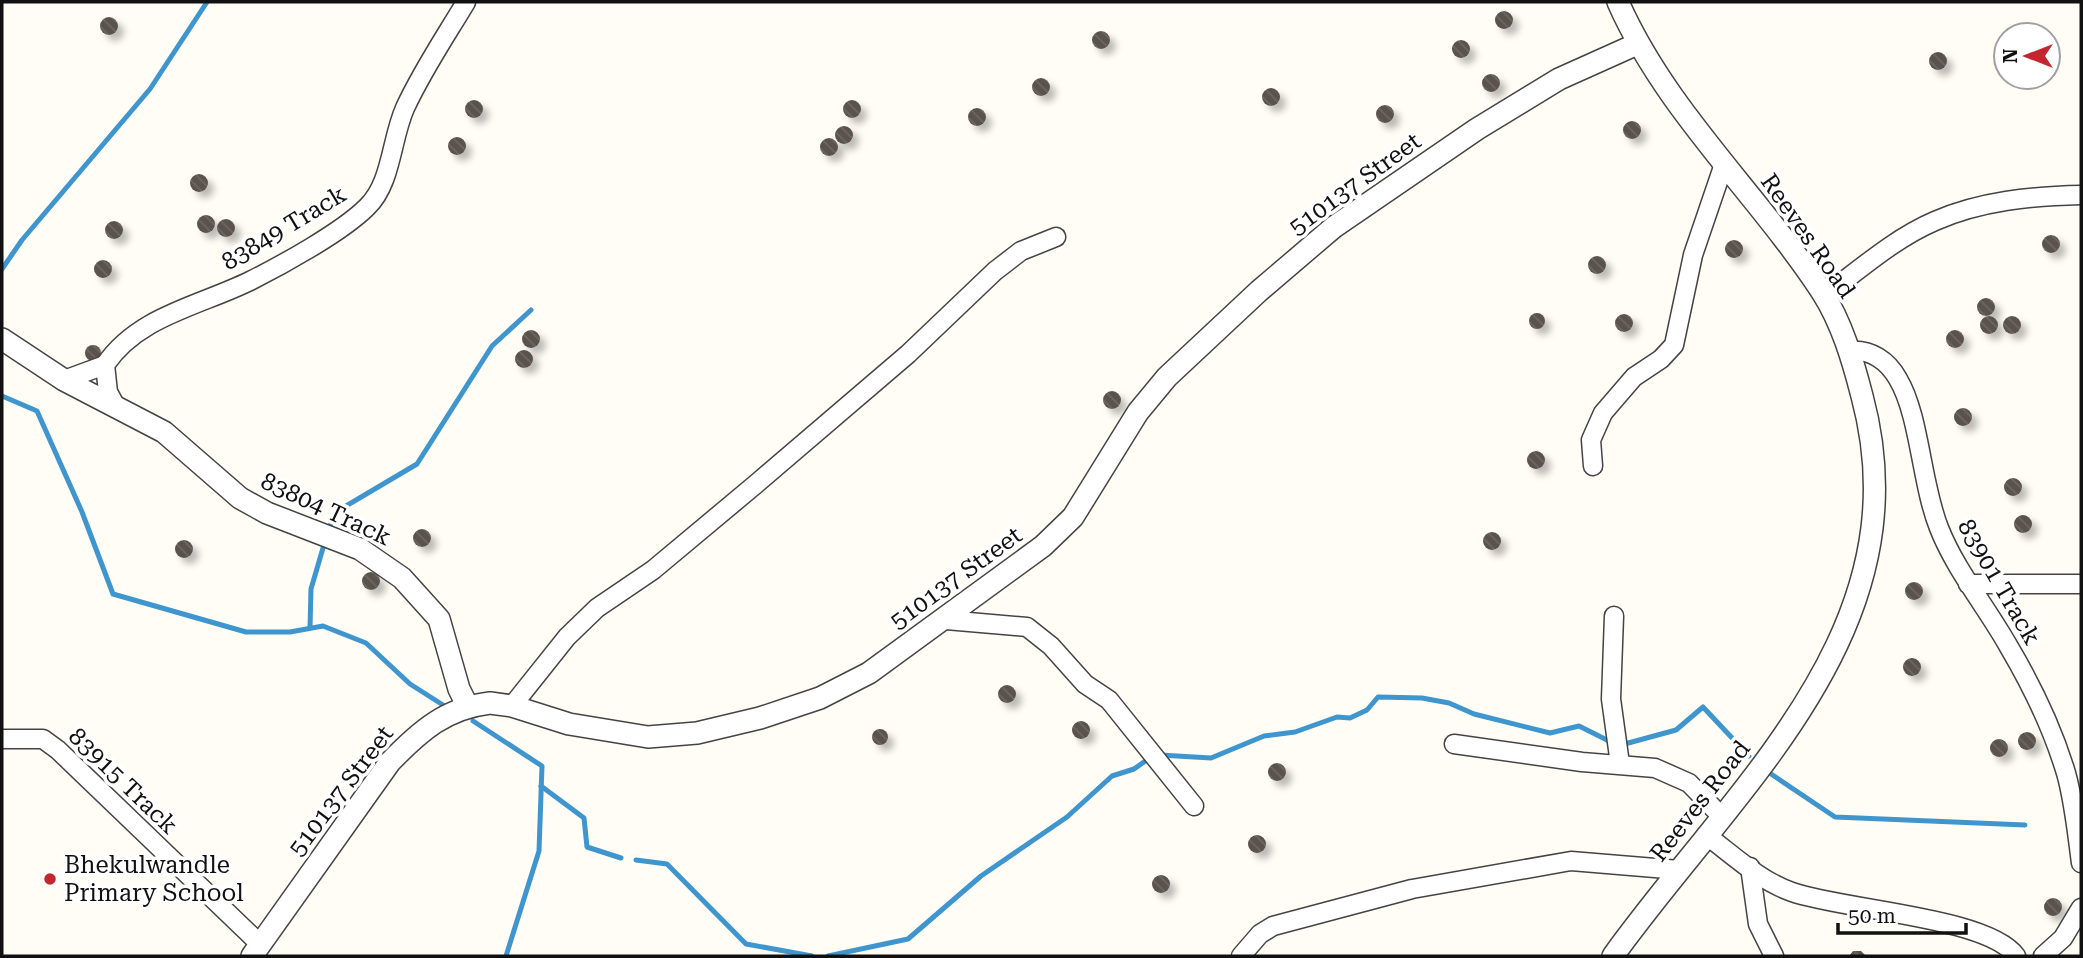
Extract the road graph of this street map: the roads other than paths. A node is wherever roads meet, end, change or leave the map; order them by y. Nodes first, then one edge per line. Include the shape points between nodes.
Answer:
1 (466, 2) edge
2 (1618, 2) edge
3 (1637, 44) junction
4 (1724, 164) junction
5 (2081, 195) edge
6 (1056, 237) dead end
7 (1824, 296) junction
8 (2, 339) edge
9 (1850, 351) junction
10 (105, 365) junction
11 (64, 380) junction
12 (116, 405) junction
13 (1593, 466) dead end
14 (1968, 584) junction
15 (2081, 584) edge
16 (1614, 616) dead end
17 (946, 620) junction
18 (467, 705) junction
19 (512, 706) junction
20 (2, 739) edge
21 (1454, 744) dead end
22 (1619, 764) junction
23 (1194, 806) dead end
24 (1721, 816) junction
25 (1706, 835) junction
26 (2081, 863) edge
27 (1750, 867) junction
28 (1679, 870) junction
29 (2081, 908) edge
30 (256, 951) edge
31 (1241, 956) edge
32 (1613, 956) edge
33 (1774, 956) edge
34 (2016, 956) edge
35 (2043, 956) edge

1 - 10 street, 83849 Track via 403,112 379,189 368,206 250,281 156,320 116,348
2 - 3 street, Reeves Road
3 - 4 street, Reeves Road
3 - 17 street, 510137 Street via 1559,79 1334,227 1167,377 1138,412 1073,517 1043,546
4 - 7 street, Reeves Road
4 - 13 street via 1693,256 1674,345 1634,376 1603,413 1591,440
5 - 7 street via 2016,199 1935,220
6 - 19 street via 1021,251 995,271 908,354 756,484 653,570 597,608 567,637
7 - 9 street, Reeves Road
8 - 11 street, 83804 Track
9 - 14 street, 83901 Track via 1873,355 1888,364 1898,379 1908,401 1929,501
9 - 24 street, Reeves Road via 1873,454 1872,524 1857,598 1819,683
10 - 11 street
10 - 12 street via 108,392
11 - 12 street, 83804 Track
12 - 18 street, 83804 Track via 164,432 240,498 360,549 402,578 439,619
14 - 15 street
14 - 26 street, 83901 Track via 2009,647 2057,746 2067,776
16 - 22 street via 1611,699
17 - 19 street, 510137 Street via 869,673 820,698 697,733 622,735
17 - 23 street via 1027,627 1109,700
18 - 19 street, 510137 Street
18 - 30 street, 510137 Street via 417,734 390,762
20 - 30 street, 83915 Track via 43,739 58,750
21 - 22 street
22 - 24 street via 1675,775 1703,795
24 - 25 street, Reeves Road
25 - 27 street
25 - 28 street, Reeves Road
27 - 33 street via 1758,924
27 - 34 street via 1789,891 1984,933 2010,947
28 - 31 street via 1572,861 1412,889 1273,926
28 - 32 street, Reeves Road
29 - 35 street via 2063,938

